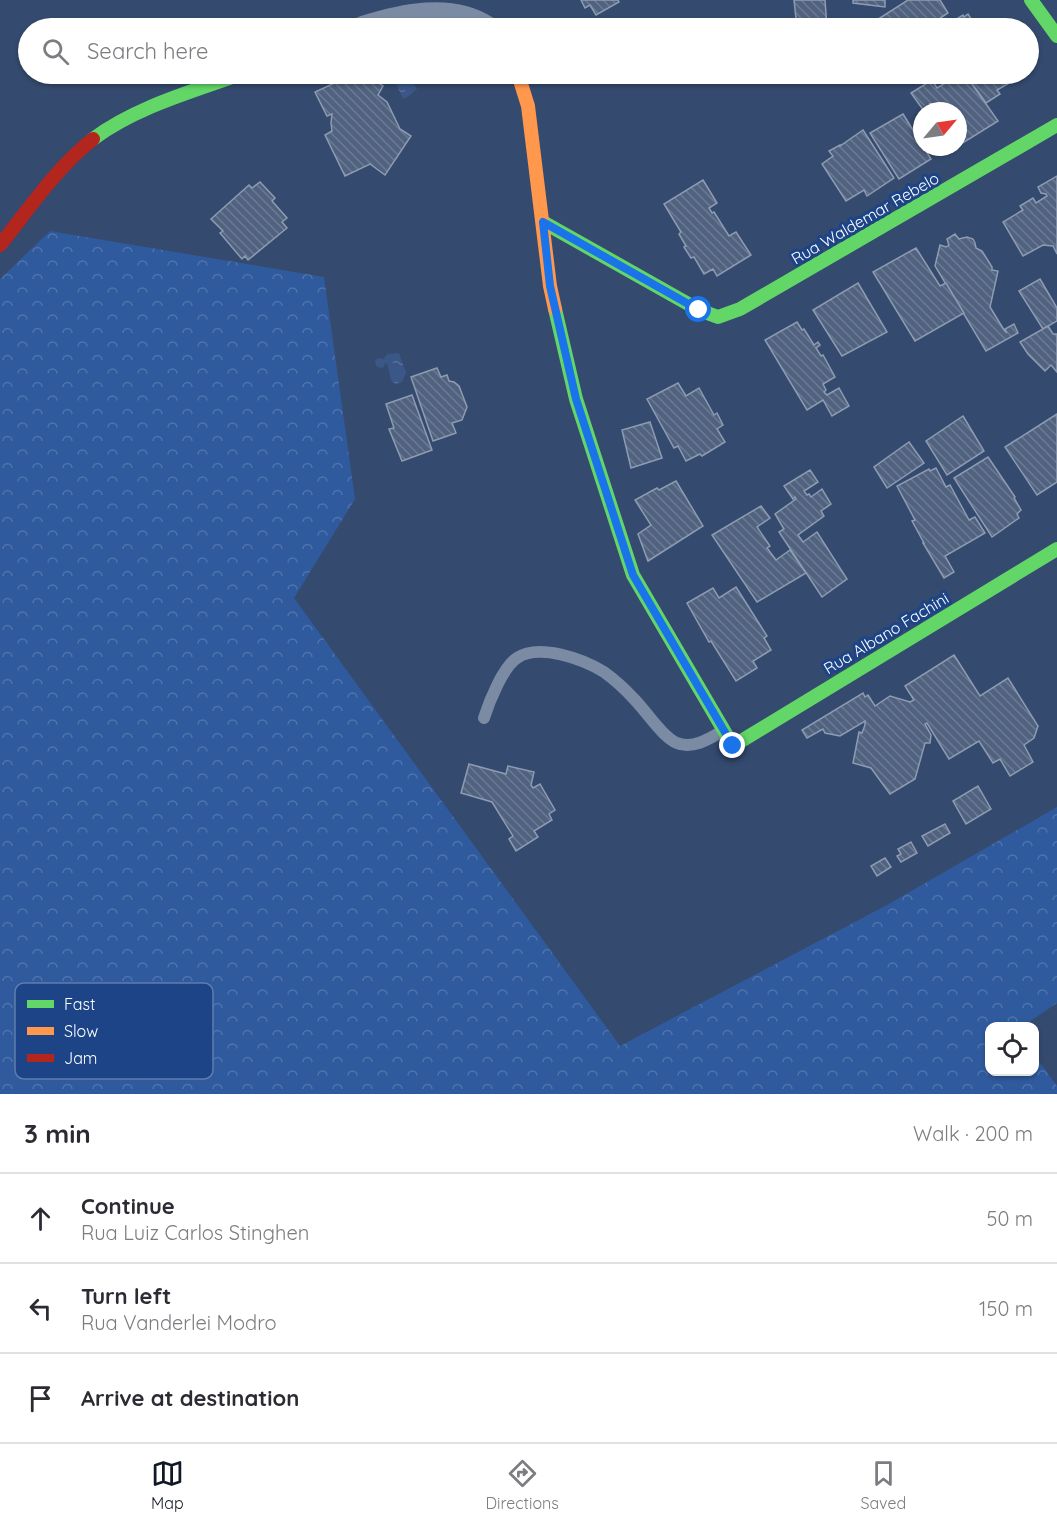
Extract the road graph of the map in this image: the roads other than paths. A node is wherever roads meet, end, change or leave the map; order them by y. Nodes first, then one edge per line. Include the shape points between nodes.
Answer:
1 (1031, 0) edge
2 (402, 18) edge
3 (463, 18) edge
4 (1054, 25) edge
5 (215, 84) edge
6 (521, 84) edge
7 (1057, 125) edge
8 (543, 222) junction
9 (0, 245) edge
10 (1057, 549) edge
11 (484, 718) dead end
12 (724, 730) junction

1 - 4 street
2 - 3 street
5 - 9 street via 115,124 89,143 42,189
6 - 8 street via 528,106
7 - 8 street, Rua Waldemar Rebelo via 740,309 718,317
8 - 12 street via 550,286 576,399 633,575
10 - 12 street, Rua Albano Fachini via 733,746
11 - 12 lane via 506,670 515,658 532,651 550,652 604,672 678,744 693,745

